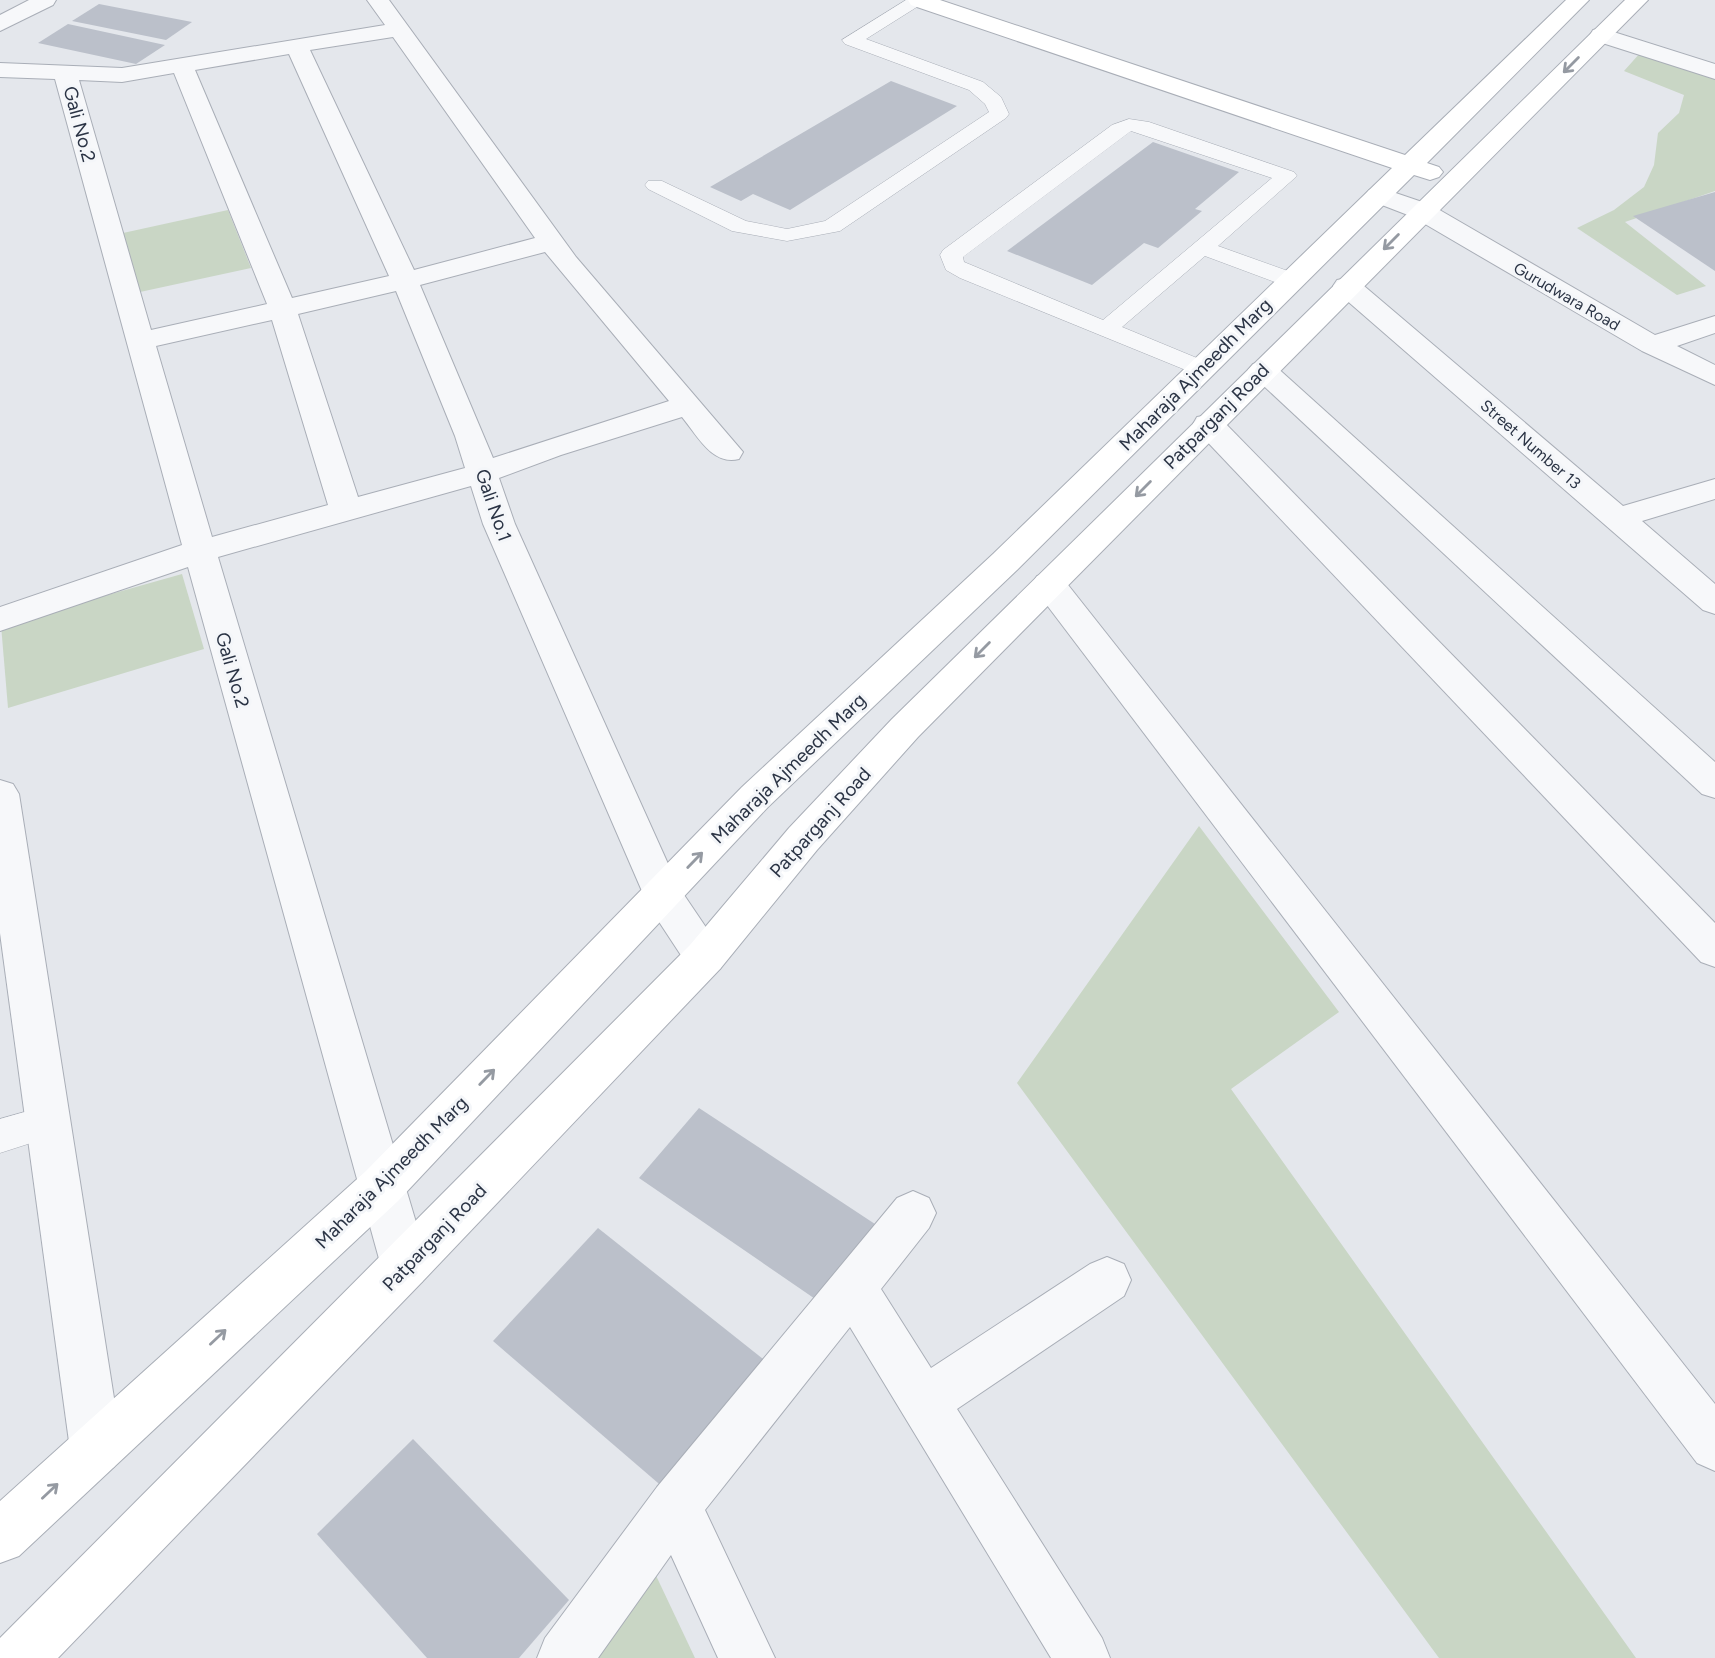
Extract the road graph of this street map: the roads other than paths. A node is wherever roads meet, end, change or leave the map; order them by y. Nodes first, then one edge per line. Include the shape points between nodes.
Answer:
1 (45, 0) edge
2 (378, 0) edge
3 (919, 0) edge
4 (1577, 0) edge
5 (1637, 0) edge
6 (0, 24) edge
7 (399, 29) junction
8 (1601, 35) junction
9 (297, 46) junction
10 (1715, 47) edge
11 (1685, 63) junction
12 (181, 65) junction
13 (0, 70) edge
14 (65, 72) junction
15 (1715, 72) edge
16 (1407, 165) junction
17 (1455, 179) junction
18 (655, 185) dead end
19 (1378, 195) junction
20 (1422, 211) junction
21 (551, 242) junction
22 (1203, 248) junction
23 (1291, 280) junction
24 (405, 281) junction
25 (1348, 286) junction
26 (282, 307) junction
27 (1715, 324) edge
28 (1106, 329) junction
29 (139, 341) junction
30 (1652, 345) junction
31 (1201, 368) junction
32 (1263, 370) junction
33 (1715, 376) edge
34 (688, 405) junction
35 (1208, 424) junction
36 (728, 452) dead end
37 (483, 473) junction
38 (1715, 489) edge
39 (346, 511) junction
40 (1617, 518) junction
41 (200, 551) junction
42 (1049, 584) junction
43 (1715, 602) edge
44 (0, 619) edge
45 (1715, 784) edge
46 (0, 794) edge
47 (662, 894) junction
48 (1715, 950) edge
49 (705, 957) junction
50 (48, 1121) junction
51 (0, 1136) edge
52 (382, 1186) junction
53 (913, 1213) dead end
54 (405, 1266) junction
55 (1107, 1280) dead end
56 (853, 1287) junction
57 (923, 1402) junction
58 (1715, 1445) edge
59 (96, 1449) junction
60 (675, 1506) junction
61 (0, 1537) edge
62 (19, 1658) edge
63 (565, 1658) edge
64 (747, 1658) edge
65 (1082, 1658) edge

1 - 6 street
2 - 7 street
3 - 16 main road
3 - 18 lane via 851,40 976,86 994,101 999,114 832,226 787,235 740,226
4 - 16 main road, Maharaja Ajmeedh Marg
5 - 8 main road, Patparganj Road
7 - 9 street
7 - 21 street
8 - 11 street
8 -> 17 main road, Patparganj Road
9 - 12 street
9 - 24 street, Gali No.1
10 - 11 street
11 - 15 street
12 - 14 street via 122,75
12 - 26 street
13 - 14 street
14 - 29 street, Gali No.2
16 - 17 main road
16 - 19 main road, Maharaja Ajmeedh Marg
17 - 20 main road, Patparganj Road
19 - 20 street, Gurudwara Road
19 - 23 main road, Maharaja Ajmeedh Marg
20 -> 25 main road, Patparganj Road
20 - 30 street, Gurudwara Road
21 - 24 street
21 - 34 street
22 - 23 lane
22 - 28 lane
22 - 28 lane via 1287,176 1129,125 951,255 954,265 968,273
23 - 31 main road, Maharaja Ajmeedh Marg
24 - 26 street
24 - 37 street, Gali No.1
25 - 32 main road, Patparganj Road
25 - 40 street, Street Number 13
26 - 29 street
26 - 39 street
27 - 30 street
28 - 31 lane
29 - 41 street, Gali No.2
30 - 33 street, Gurudwara Road
47 -> 31 main road, Maharaja Ajmeedh Marg via 755,797 1005,562
32 - 35 main road, Patparganj Road
32 - 45 street
34 - 36 street
34 - 37 street
35 -> 42 main road, Patparganj Road
35 - 48 street
37 - 39 street
37 - 47 street, Gali No.1 via 499,524
38 - 40 street
39 - 41 street
40 - 43 street, Street Number 13
41 - 44 street
41 - 52 street, Gali No.2
42 -> 49 main road, Patparganj Road via 840,798
42 - 58 street
46 - 50 street
47 - 49 street, Gali No.1
52 -> 47 main road, Maharaja Ajmeedh Marg
49 - 54 main road, Patparganj Road
50 - 51 lane
50 - 59 street
52 - 54 street, Gali No.2
59 -> 52 main road, Maharaja Ajmeedh Marg
53 - 56 street
54 - 62 main road, Patparganj Road
55 - 57 street
56 - 57 street
56 - 60 street
57 - 65 street
61 -> 59 main road, Maharaja Ajmeedh Marg
60 - 63 street
60 - 64 street

